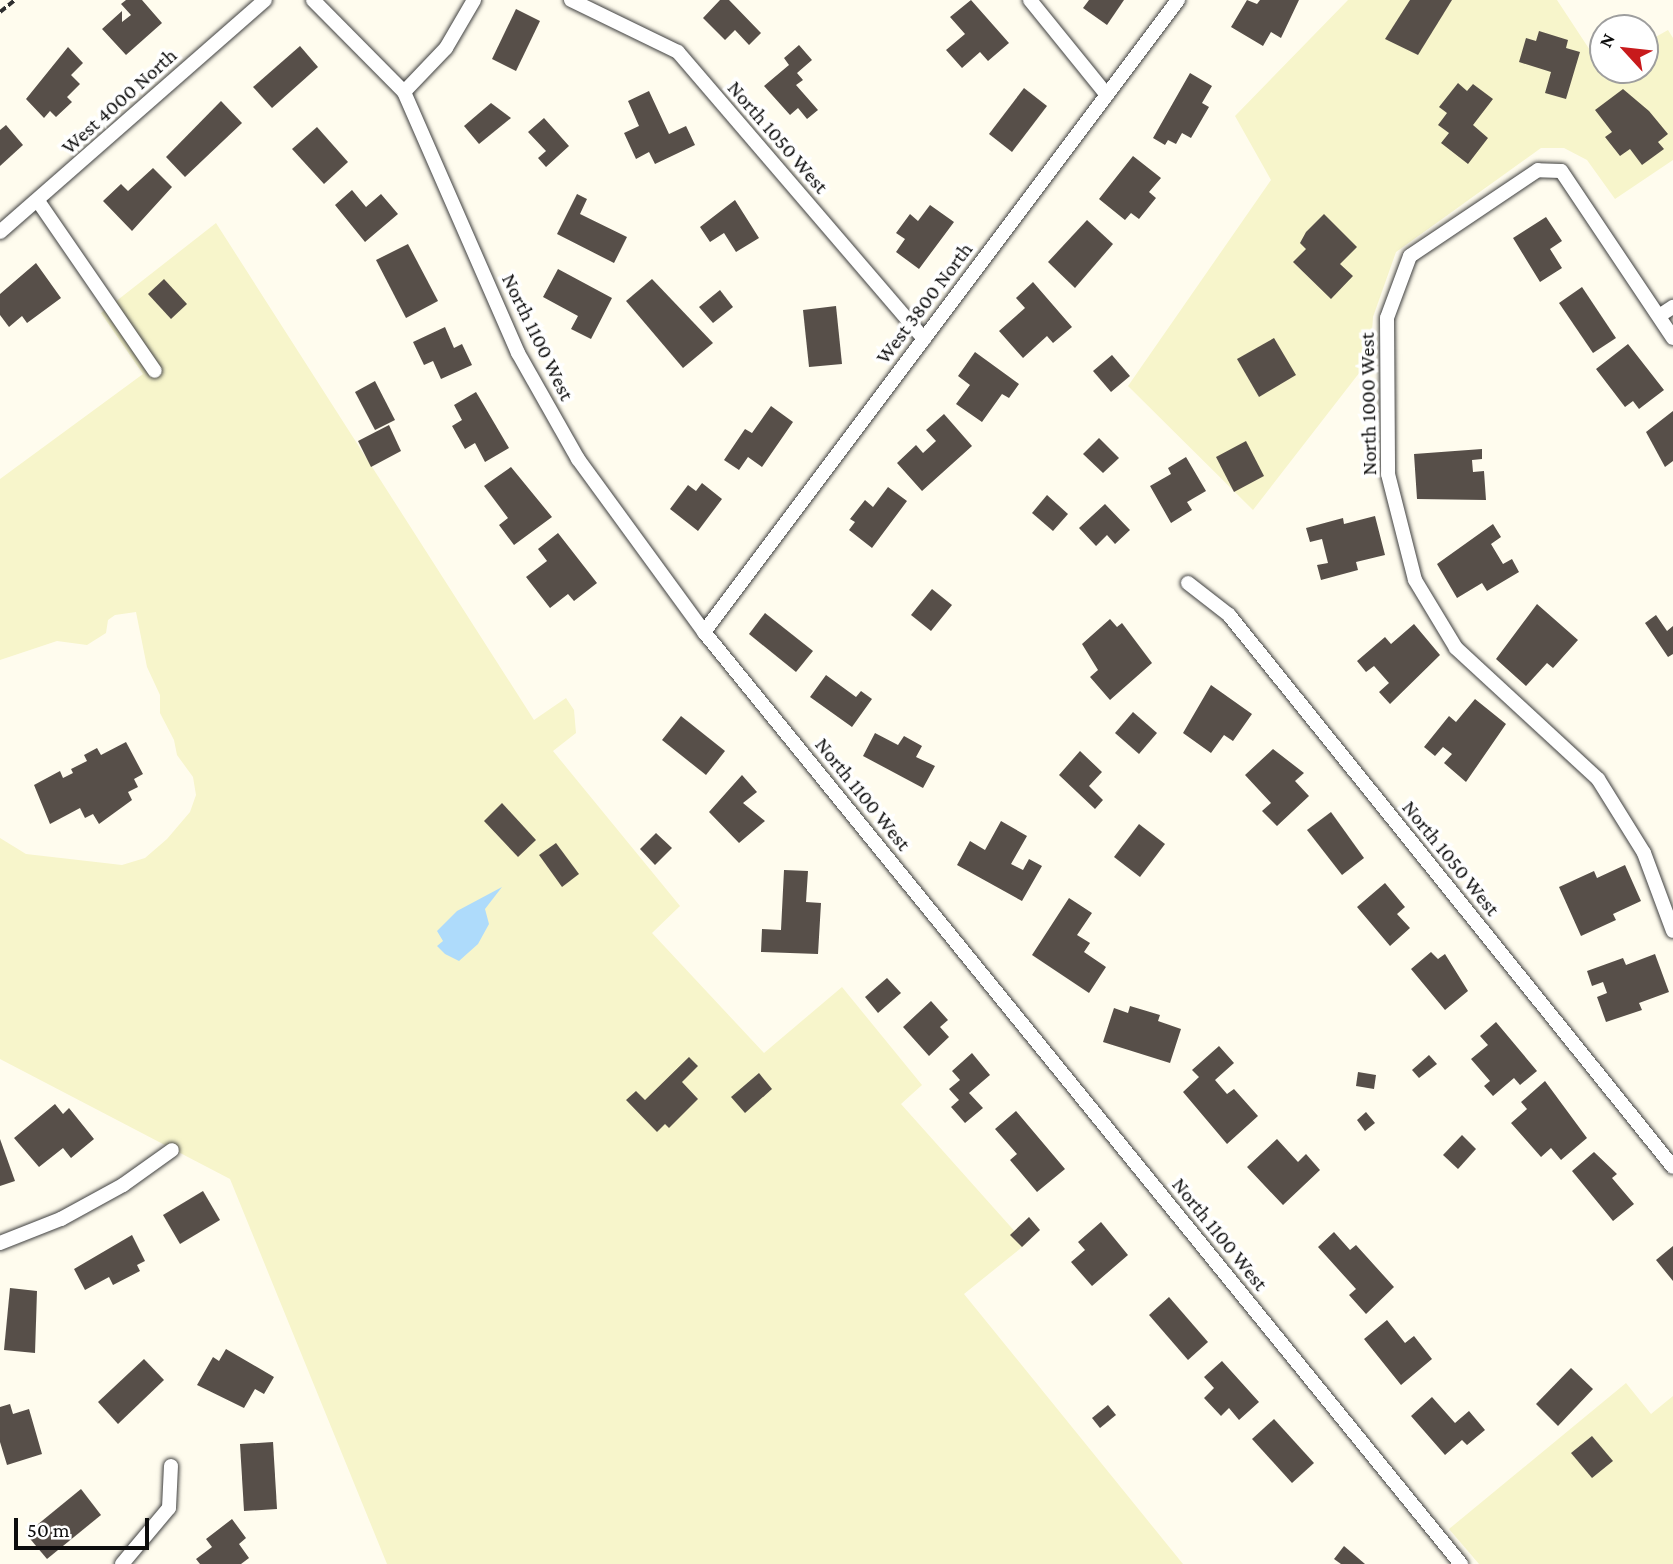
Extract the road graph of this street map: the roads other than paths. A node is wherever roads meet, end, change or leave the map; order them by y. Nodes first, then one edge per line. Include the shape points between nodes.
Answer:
1 (265, 0) edge
2 (313, 0) edge
3 (474, 0) edge
4 (571, 0) edge
5 (1030, 0) edge
6 (1178, 0) edge
7 (404, 92) junction
8 (1107, 95) junction
9 (38, 201) junction
10 (0, 232) edge
11 (1673, 307) edge
12 (1659, 316) junction
13 (1673, 338) edge
14 (924, 339) junction
15 (155, 370) dead end
16 (1188, 583) dead end
17 (704, 632) junction
18 (1673, 931) edge
19 (172, 1150) dead end
20 (1673, 1167) edge
21 (0, 1243) edge
22 (171, 1466) dead end
23 (122, 1564) edge
24 (1461, 1564) edge

1 - 9 street, West 4000 North
2 - 7 street, North 1100 West
3 - 7 street via 446,48
4 - 14 street, North 1050 West via 678,52
5 - 8 street
6 - 8 street, West 3800 North
7 - 17 street, North 1100 West via 518,353 578,459
8 - 14 street, West 3800 North
9 - 10 street, West 4000 North
9 - 15 street
11 - 12 street
12 - 13 street
12 - 18 street, North 1000 West via 1561,171 1538,170 1410,256 1387,318 1388,474 1415,580 1450,637 1598,779 1644,853
14 - 17 street, West 3800 North
16 - 20 street, North 1050 West via 1229,615
17 - 24 street, North 1100 West
19 - 21 street via 82,1207
22 - 23 street via 169,1508

